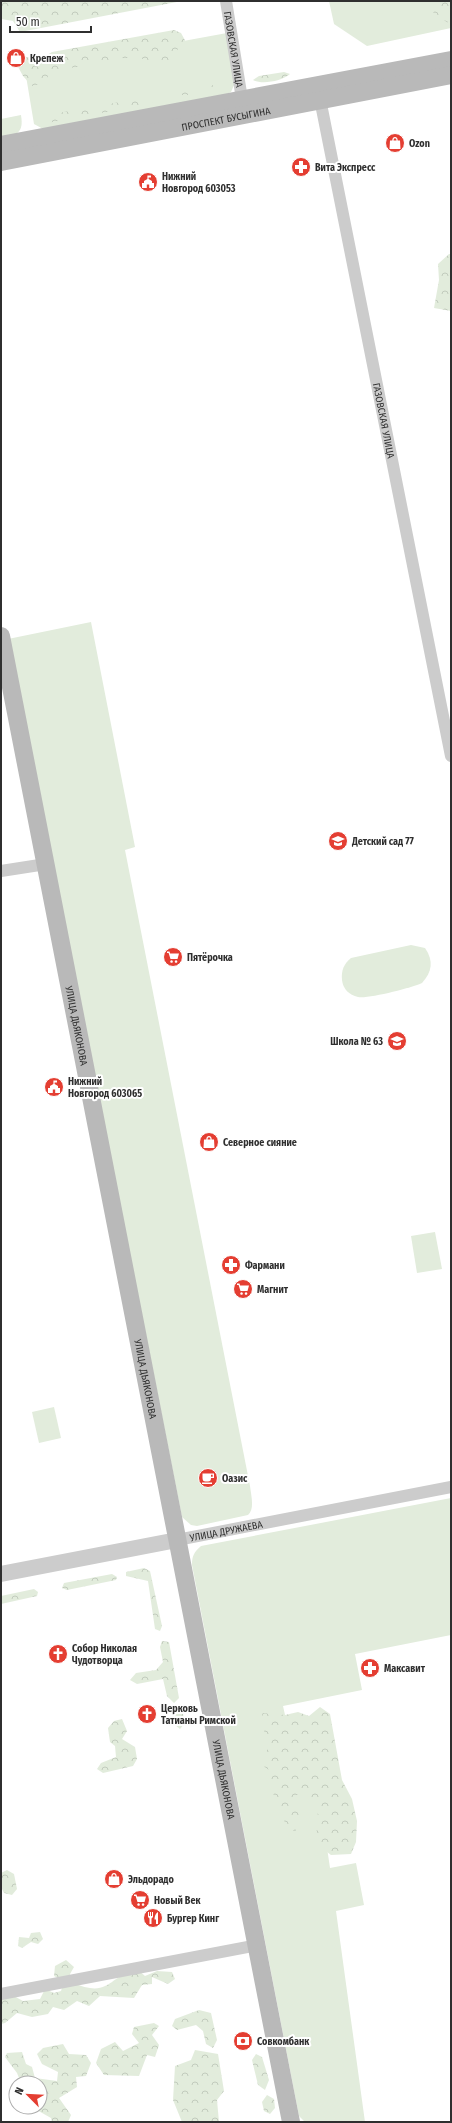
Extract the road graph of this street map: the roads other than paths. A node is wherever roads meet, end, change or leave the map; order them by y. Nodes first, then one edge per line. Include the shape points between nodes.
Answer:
1 (226, 1) edge
2 (451, 60) edge
3 (451, 75) edge
4 (319, 93) junction
5 (242, 99) junction
6 (1, 145) edge
7 (1, 162) edge
8 (1, 636) edge
9 (451, 756) edge
10 (46, 864) junction
11 (1, 871) edge
12 (451, 1487) edge
13 (177, 1540) junction
14 (1, 1574) edge
15 (258, 1945) junction
16 (1, 1994) edge
17 (291, 2122) edge

1 - 5 street, ГАЗОВСКАЯ УЛИЦА
2 - 4 main road, ПРОСПЕКТ БУСЫГИНА
3 - 4 main road, ПРОСПЕКТ БУСЫГИНА
4 - 5 main road, ПРОСПЕКТ БУСЫГИНА
4 - 7 main road, ПРОСПЕКТ БУСЫГИНА
4 - 9 street, ГАЗОВСКАЯ УЛИЦА
5 - 6 main road, ПРОСПЕКТ БУСЫГИНА
8 - 10 main road, УЛИЦА ДЬЯКОНОВА
10 - 11 street
10 - 13 main road, УЛИЦА ДЬЯКОНОВА
12 - 13 street, УЛИЦА ДРУЖАЕВА
13 - 14 street, УЛИЦА ДРУЖАЕВА
13 - 15 main road, УЛИЦА ДЬЯКОНОВА
15 - 16 street
15 - 17 main road, УЛИЦА ДЬЯКОНОВА

